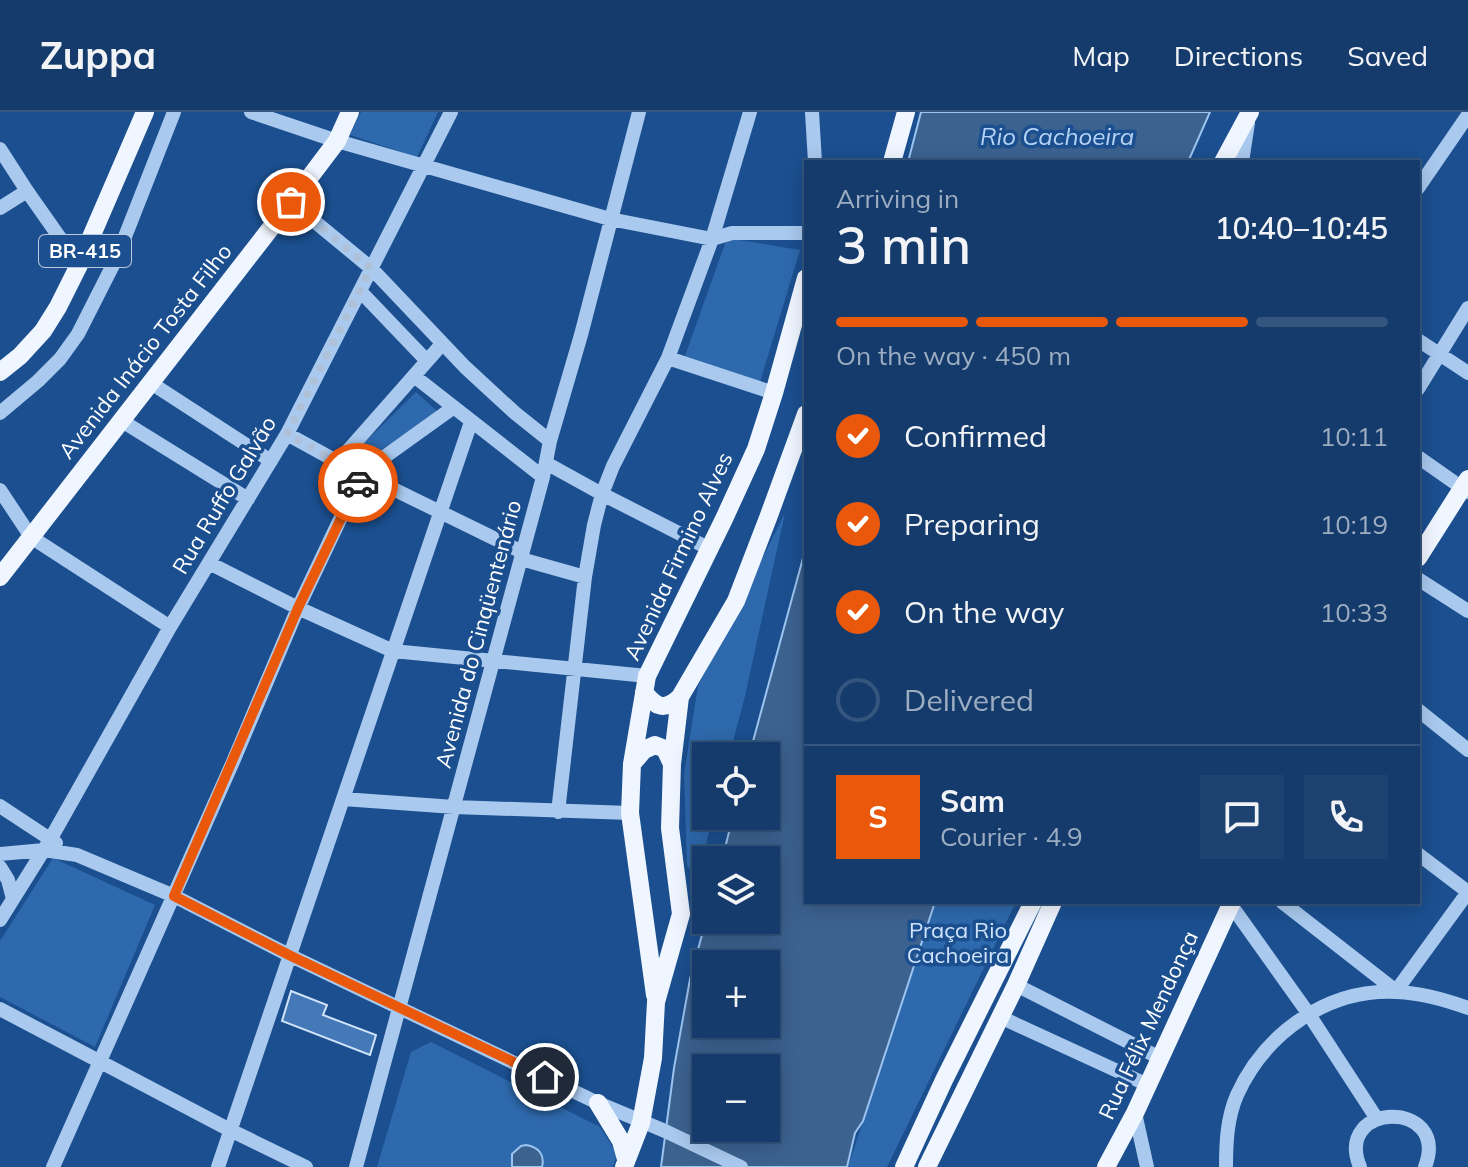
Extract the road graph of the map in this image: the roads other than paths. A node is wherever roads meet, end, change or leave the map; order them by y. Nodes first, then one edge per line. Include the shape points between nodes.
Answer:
1 (145, 112) edge
2 (174, 112) edge
3 (251, 112) edge
4 (350, 112) edge
5 (451, 112) edge
6 (639, 112) edge
7 (750, 112) edge
8 (812, 112) edge
9 (906, 112) edge
10 (1250, 113) edge
11 (1468, 115) edge
12 (337, 141) junction
13 (0, 149) edge
14 (815, 160) edge
15 (893, 160) edge
16 (1224, 160) edge
17 (1242, 160) edge
18 (425, 166) junction
19 (1420, 185) edge
20 (27, 191) junction
21 (291, 202) junction
22 (0, 208) edge
23 (610, 219) junction
24 (804, 233) edge
25 (712, 239) junction
26 (79, 265) junction
27 (371, 268) junction
28 (804, 285) edge
29 (361, 292) junction
30 (1468, 308) edge
31 (1420, 341) edge
32 (442, 344) junction
33 (1439, 353) junction
34 (668, 358) junction
35 (427, 361) junction
36 (0, 372) edge
37 (1468, 373) edge
38 (414, 376) junction
39 (151, 383) junction
40 (1420, 386) edge
41 (774, 393) junction
42 (454, 407) junction
43 (0, 413) edge
44 (804, 419) edge
45 (122, 421) junction
46 (471, 422) junction
47 (287, 434) junction
48 (550, 441) junction
49 (1420, 458) edge
50 (271, 461) junction
51 (338, 462) junction
52 (545, 470) junction
53 (362, 473) junction
54 (1466, 486) edge
55 (0, 490) edge
56 (602, 494) junction
57 (248, 499) junction
58 (441, 513) junction
59 (31, 537) junction
60 (708, 548) junction
61 (1420, 555) edge
62 (522, 556) junction
63 (209, 563) junction
64 (0, 577) edge
65 (585, 577) junction
66 (1420, 580) edge
67 (298, 608) junction
68 (1468, 611) edge
69 (170, 627) junction
70 (393, 651) junction
71 (492, 662) junction
72 (573, 668) junction
73 (646, 684) junction
74 (680, 697) junction
75 (1420, 712) edge
76 (1468, 750) edge
77 (632, 764) junction
78 (672, 764) junction
79 (343, 799) junction
80 (0, 806) edge
81 (454, 807) junction
82 (558, 812) junction
83 (630, 813) junction
84 (22, 822) junction
85 (47, 845) junction
86 (17, 853) junction
87 (0, 854) edge
88 (1420, 856) edge
89 (0, 867) edge
90 (1468, 892) edge
91 (174, 896) junction
92 (13, 899) junction
93 (1032, 904) edge
94 (1052, 904) edge
95 (1231, 904) edge
96 (1285, 904) edge
97 (0, 920) edge
98 (291, 956) junction
99 (1016, 985) junction
100 (1396, 991) junction
101 (656, 1002) junction
102 (400, 1008) junction
103 (1468, 1008) edge
104 (0, 1009) edge
105 (1308, 1013) junction
106 (1000, 1017) junction
107 (1160, 1058) junction
108 (100, 1062) junction
109 (1148, 1085) junction
110 (598, 1103) junction
111 (1135, 1113) junction
112 (1377, 1119) junction
113 (641, 1123) junction
114 (230, 1130) junction
115 (625, 1163) edge
116 (53, 1167) edge
117 (218, 1167) edge
118 (306, 1167) edge
119 (356, 1167) edge
120 (741, 1167) edge
121 (904, 1167) edge
122 (927, 1167) edge
123 (1106, 1167) edge
124 (1147, 1167) edge
125 (1226, 1167) edge
126 (1360, 1167) edge
127 (1425, 1167) edge

1 - 26 main road, BR-415
2 - 43 street, BR-415 via 117,257 78,334 60,359
3 - 12 street
4 - 12 main road, Avenida Inácio Tosta Filho
5 - 18 street, Rua Ruffo Galvão
6 - 23 street, Avenida do Cinqüentenário
7 - 25 street
8 - 14 street
9 - 15 main road
10 - 16 main road
10 - 17 street
11 - 19 street
12 - 18 street
12 - 21 main road, Avenida Inácio Tosta Filho
13 - 20 street
18 - 23 street
18 - 27 street, Rua Ruffo Galvão
20 - 22 street
20 - 26 street
21 - 27 street
21 - 39 main road, Avenida Inácio Tosta Filho
23 - 25 street
23 - 48 street, Avenida do Cinqüentenário
24 - 25 street via 732,233
25 - 34 street
26 - 36 main road, BR-415 via 43,331
27 - 29 street, Rua Ruffo Galvão
27 - 32 street
28 - 41 main road, Avenida Firmino Alves
29 - 35 street
29 - 47 street, Rua Ruffo Galvão
30 - 33 street
31 - 33 street
32 - 35 street
32 - 48 street
33 - 37 street
33 - 40 street
34 - 41 street
34 - 56 street
35 - 38 street
38 - 42 street
38 - 51 street
39 - 45 main road, Avenida Inácio Tosta Filho
39 - 50 street
41 - 60 main road, Avenida Firmino Alves via 756,449
42 - 46 street
42 - 53 street
44 - 74 main road, Avenida Firmino Alves via 736,601
45 - 57 street
45 - 59 main road, Avenida Inácio Tosta Filho
46 - 52 street
46 - 58 street
47 - 50 street, Rua Ruffo Galvão
47 - 51 street
48 - 52 street, Avenida do Cinqüentenário
49 - 54 street
50 - 57 street, Rua Ruffo Galvão
51 - 53 street
52 - 56 street
52 - 62 street, Avenida do Cinqüentenário
53 - 58 street
53 - 67 street
54 - 61 main road
55 - 59 street
56 - 60 street
56 - 65 street
57 - 63 street, Rua Ruffo Galvão
58 - 62 street
58 - 70 street
59 - 64 main road, Avenida Inácio Tosta Filho
59 - 69 street
60 - 73 main road, Avenida Firmino Alves
62 - 65 street
62 - 71 street, Avenida do Cinqüentenário
63 - 67 street
63 - 69 street, Rua Ruffo Galvão
65 - 72 street
66 - 68 street
67 - 70 street
67 - 91 street
69 - 85 street, Rua Ruffo Galvão
70 - 71 street
70 - 79 street
71 - 72 street
71 - 81 street, Avenida do Cinqüentenário
72 - 73 street
72 - 82 street
73 - 74 main road via 652,703 671,705
73 - 77 main road, Avenida Firmino Alves
74 - 78 main road, Avenida Firmino Alves
75 - 76 street
77 - 78 main road via 655,745 665,749
77 - 83 main road, Avenida Firmino Alves
78 - 101 main road, Avenida Firmino Alves via 670,828 681,914
79 - 81 street
79 - 98 street
80 - 84 street
81 - 82 street
81 - 102 street, Avenida do Cinqüentenário
82 - 83 street
83 - 101 main road, Avenida Firmino Alves
84 - 85 street
84 - 86 street via 25,840
85 - 86 street
85 - 91 street
85 - 92 street, Rua Ruffo Galvão
86 - 87 street
88 - 90 street
89 - 92 street
90 - 100 street
91 - 98 street
91 - 108 street
92 - 97 street, Rua Ruffo Galvão
93 - 121 main road
94 - 99 main road
95 - 105 street
95 - 107 main road, Rua Félix Mendonça
96 - 100 street
98 - 102 street
98 - 114 street
99 - 106 main road
99 - 107 street
100 - 103 street
100 - 105 street via 1365,993
101 - 113 main road, Avenida Firmino Alves
102 - 110 street
102 - 119 street, Avenida do Cinqüentenário
104 - 108 street
105 - 112 street
105 - 125 street via 1278,1036 1236,1097
106 - 109 street
106 - 122 main road
107 - 109 main road, Rua Félix Mendonça
108 - 114 street
108 - 116 street
109 - 111 main road, Rua Félix Mendonça
110 - 113 street
110 - 115 main road via 621,1141
111 - 123 main road, Rua Félix Mendonça
111 - 124 street
112 - 126 street via 1360,1135
112 - 127 street via 1390,1115 1415,1123 1429,1145
113 - 115 main road, Avenida Firmino Alves
113 - 120 street
114 - 117 street
114 - 118 street

